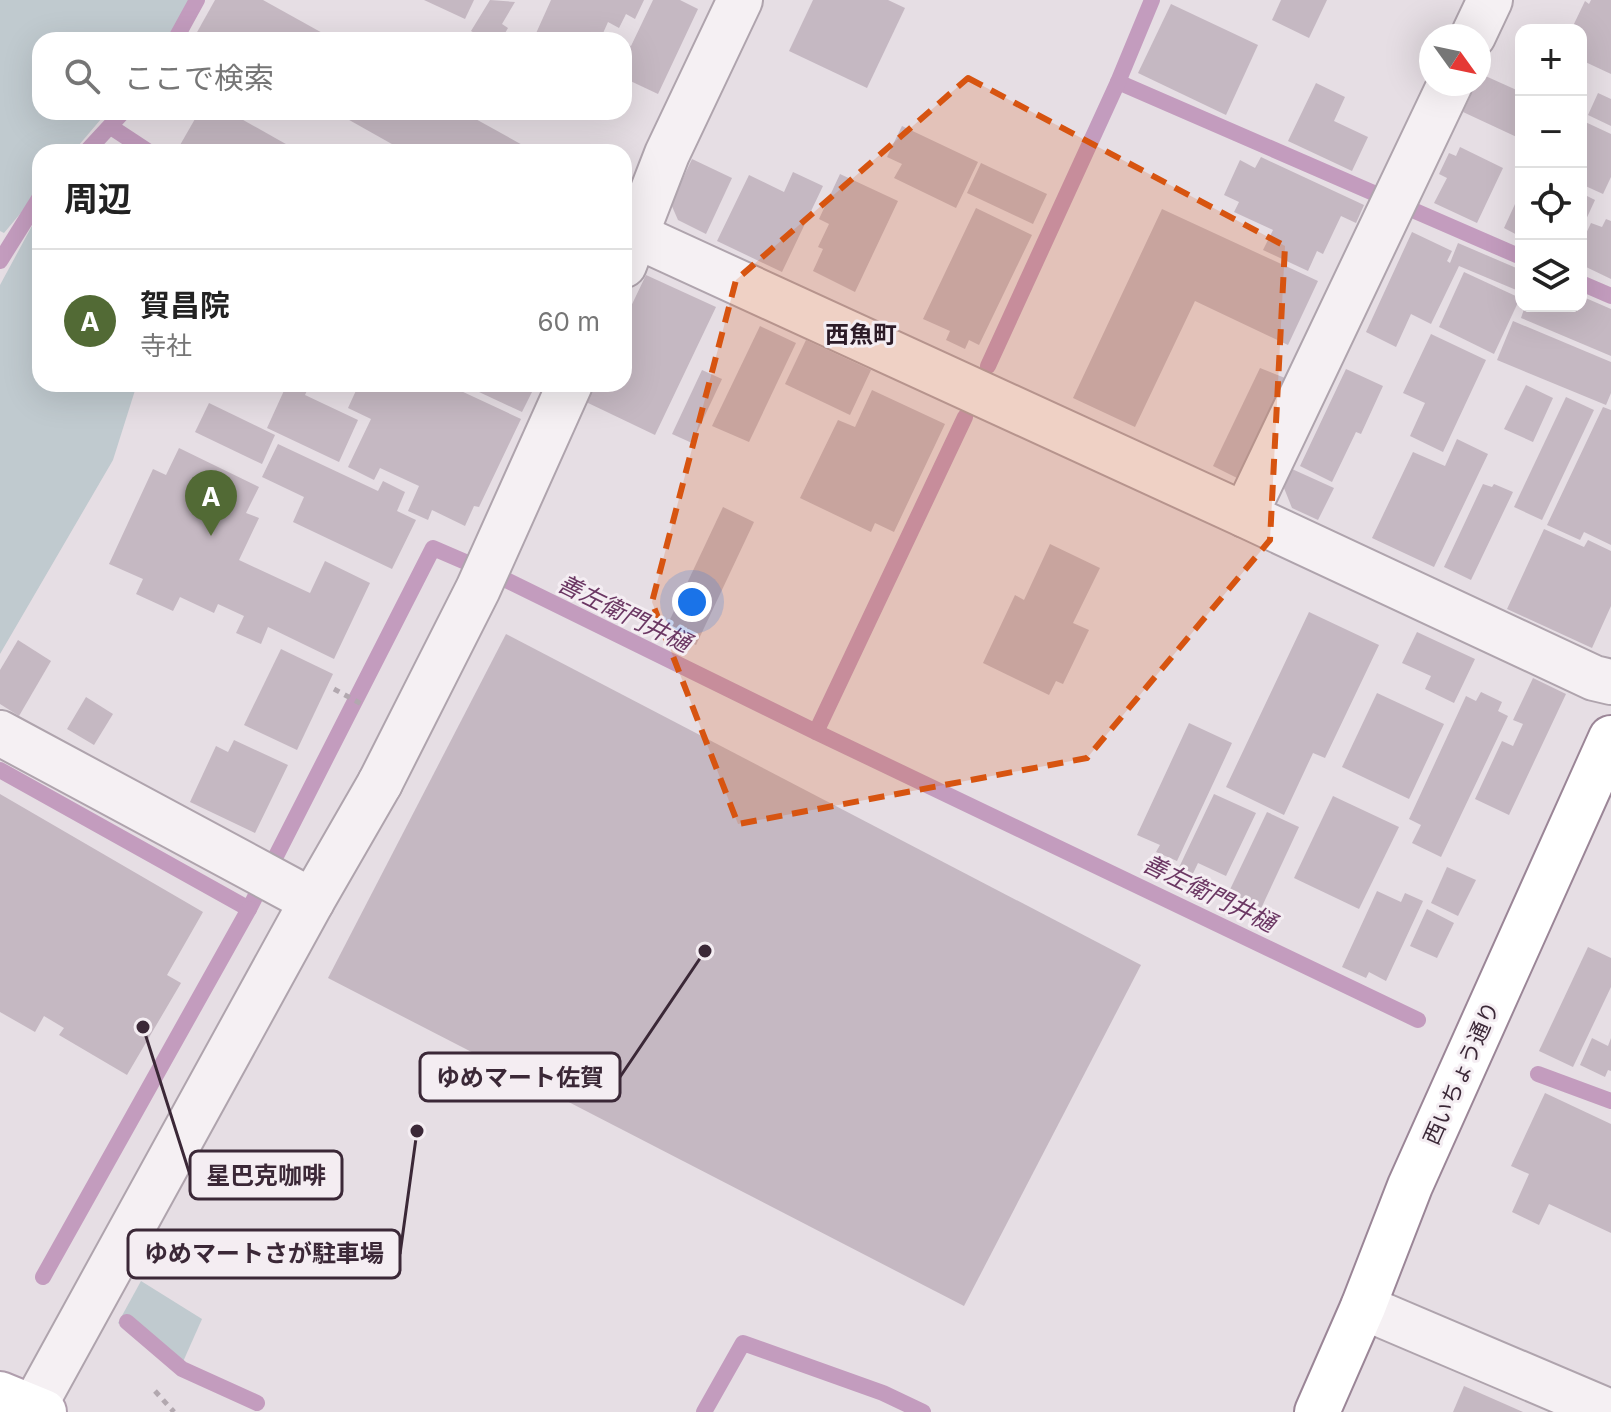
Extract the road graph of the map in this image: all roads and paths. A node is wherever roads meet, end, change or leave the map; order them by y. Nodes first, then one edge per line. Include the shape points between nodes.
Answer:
1 (740, 0) edge
2 (1490, 0) edge
3 (1479, 24) edge
4 (1444, 96) edge
5 (632, 247) edge
6 (632, 250) edge
7 (566, 392) edge
8 (1245, 515) junction
9 (1611, 682) edge
10 (334, 689) dead end
11 (368, 708) dead end
12 (0, 733) edge
13 (1611, 738) edge
14 (283, 887) junction
15 (1363, 1307) junction
16 (155, 1391) dead end
17 (27, 1407) edge
18 (174, 1412) edge
19 (1317, 1412) edge
20 (1610, 1412) edge

1 - 5 street via 667,154
2 - 3 street
4 - 8 street
6 - 8 street
7 - 14 street via 478,589 380,783
8 - 9 street
10 - 11 path
12 - 14 street
13 - 15 highway, 西いちょう通り via 1410,1186
14 - 17 street
15 - 19 highway, 西いちょう通り
15 - 20 street
16 - 18 path

